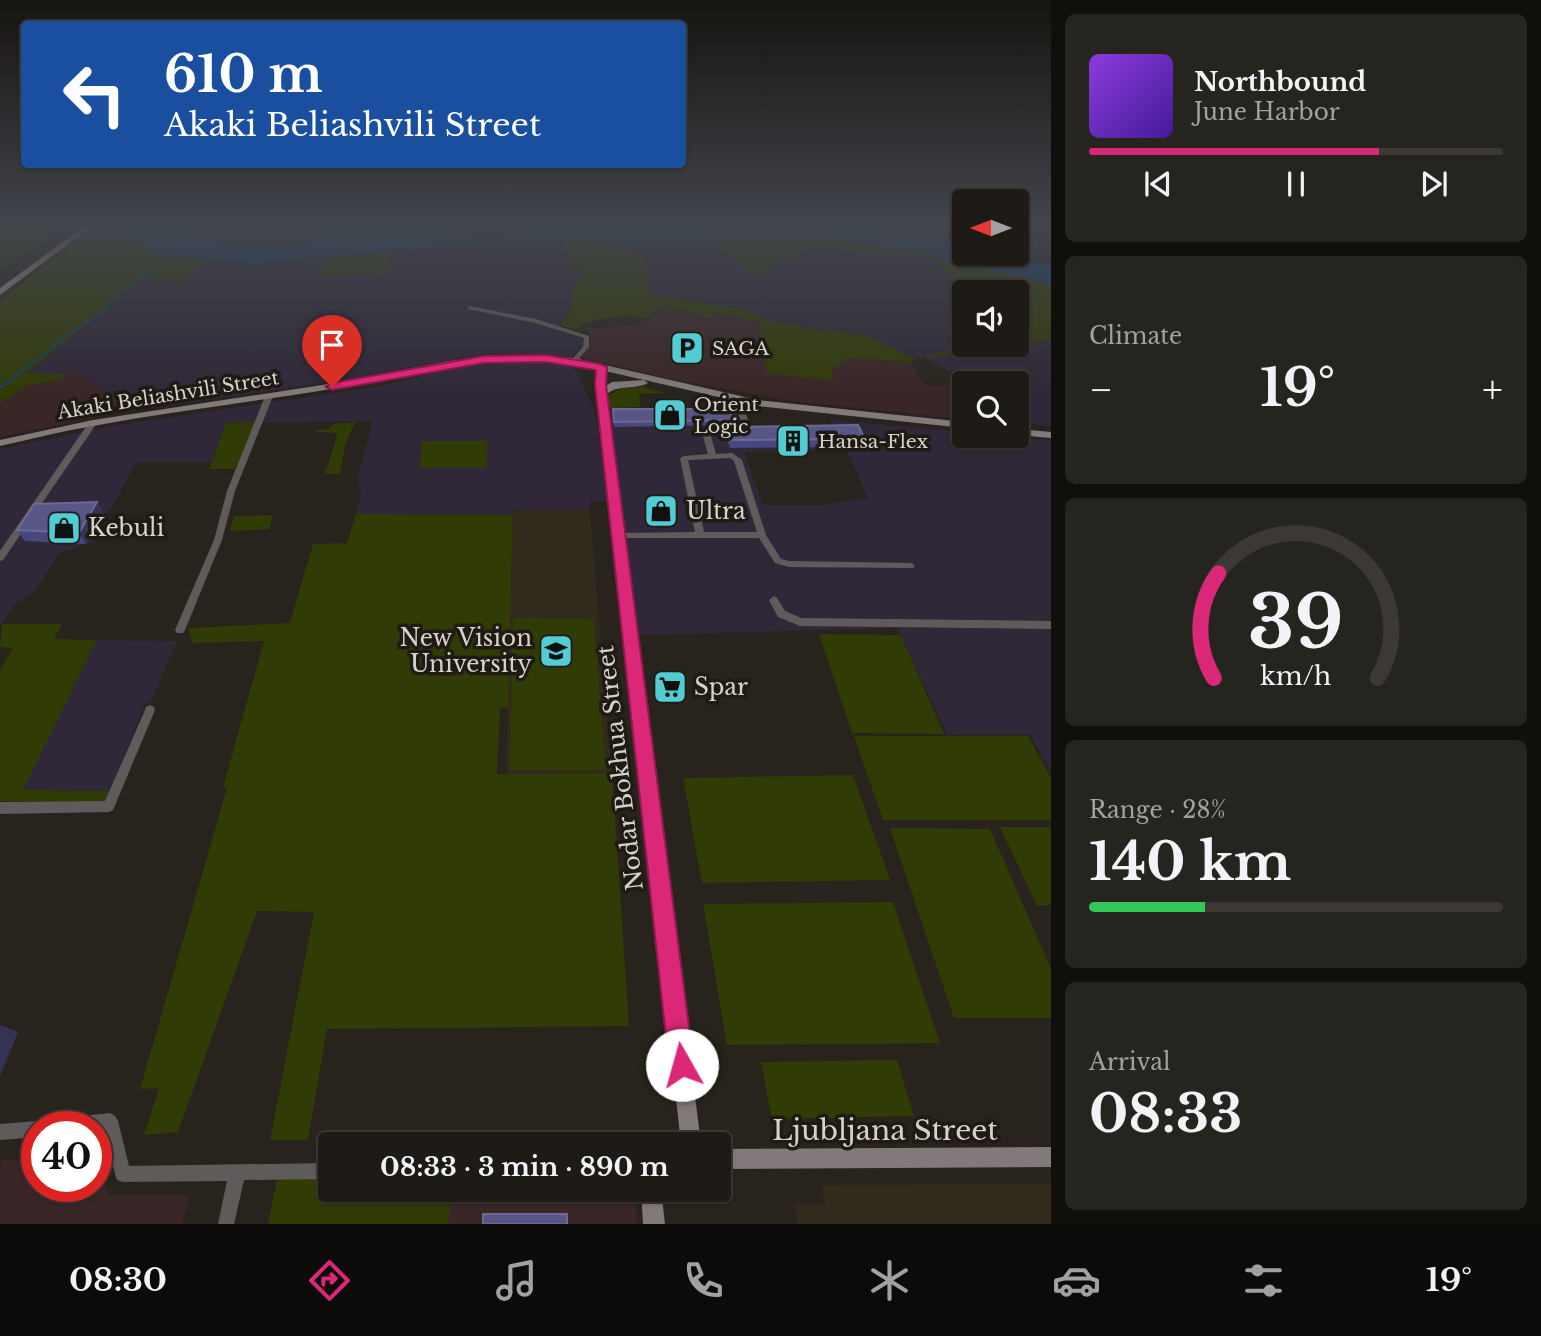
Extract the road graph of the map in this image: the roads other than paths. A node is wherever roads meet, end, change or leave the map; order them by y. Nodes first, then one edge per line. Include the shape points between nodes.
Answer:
1 (16, 280) edge
2 (0, 292) edge
3 (470, 307) dead end
4 (578, 362) junction
5 (601, 367) junction
6 (663, 382) junction
7 (601, 389) junction
8 (269, 396) junction
9 (758, 403) junction
10 (740, 408) junction
11 (684, 409) edge
12 (93, 423) junction
13 (952, 424) edge
14 (1029, 432) edge
15 (1051, 433) edge
16 (0, 443) edge
17 (712, 455) junction
18 (700, 535) junction
19 (762, 535) junction
20 (619, 536) junction
21 (0, 558) edge
22 (910, 566) dead end
23 (774, 600) dead end
24 (1051, 625) edge
25 (180, 630) dead end
26 (150, 710) dead end
27 (0, 808) edge
28 (112, 1129) edge
29 (21, 1130) edge
30 (0, 1132) edge
31 (690, 1132) edge
32 (1051, 1157) edge
33 (731, 1159) edge
34 (318, 1171) edge
35 (237, 1174) junction
36 (652, 1202) edge
37 (226, 1224) edge
38 (654, 1224) edge

1 - 2 main road
3 - 4 street via 587,337
4 - 5 main road, Akaki Beliashvili Street
4 - 7 main road via 589,368
4 - 8 main road, Akaki Beliashvili Street via 531,357 484,360
5 - 6 main road, Akaki Beliashvili Street
5 - 7 main road
6 - 7 street
6 - 9 main road, Akaki Beliashvili Street
7 - 20 street, Nodar Bokhua Street via 611,409
8 - 12 main road, Akaki Beliashvili Street
8 - 25 street via 231,491 218,540
9 - 10 street
9 - 13 main road, Akaki Beliashvili Street
10 - 11 street
10 - 17 street via 748,430 711,430 707,436
12 - 16 main road, Akaki Beliashvili Street
12 - 21 street
14 - 15 main road
17 - 18 street via 688,456 683,461
17 - 19 street via 737,458
18 - 19 street
18 - 20 street
19 - 22 street via 782,562
20 - 31 street, Nodar Bokhua Street
23 - 24 street via 781,614 800,622
26 - 27 street via 109,806
28 - 35 street via 123,1174
29 - 30 street
32 - 33 street, Ljubljana Street
34 - 35 street
35 - 37 street
36 - 38 main road

